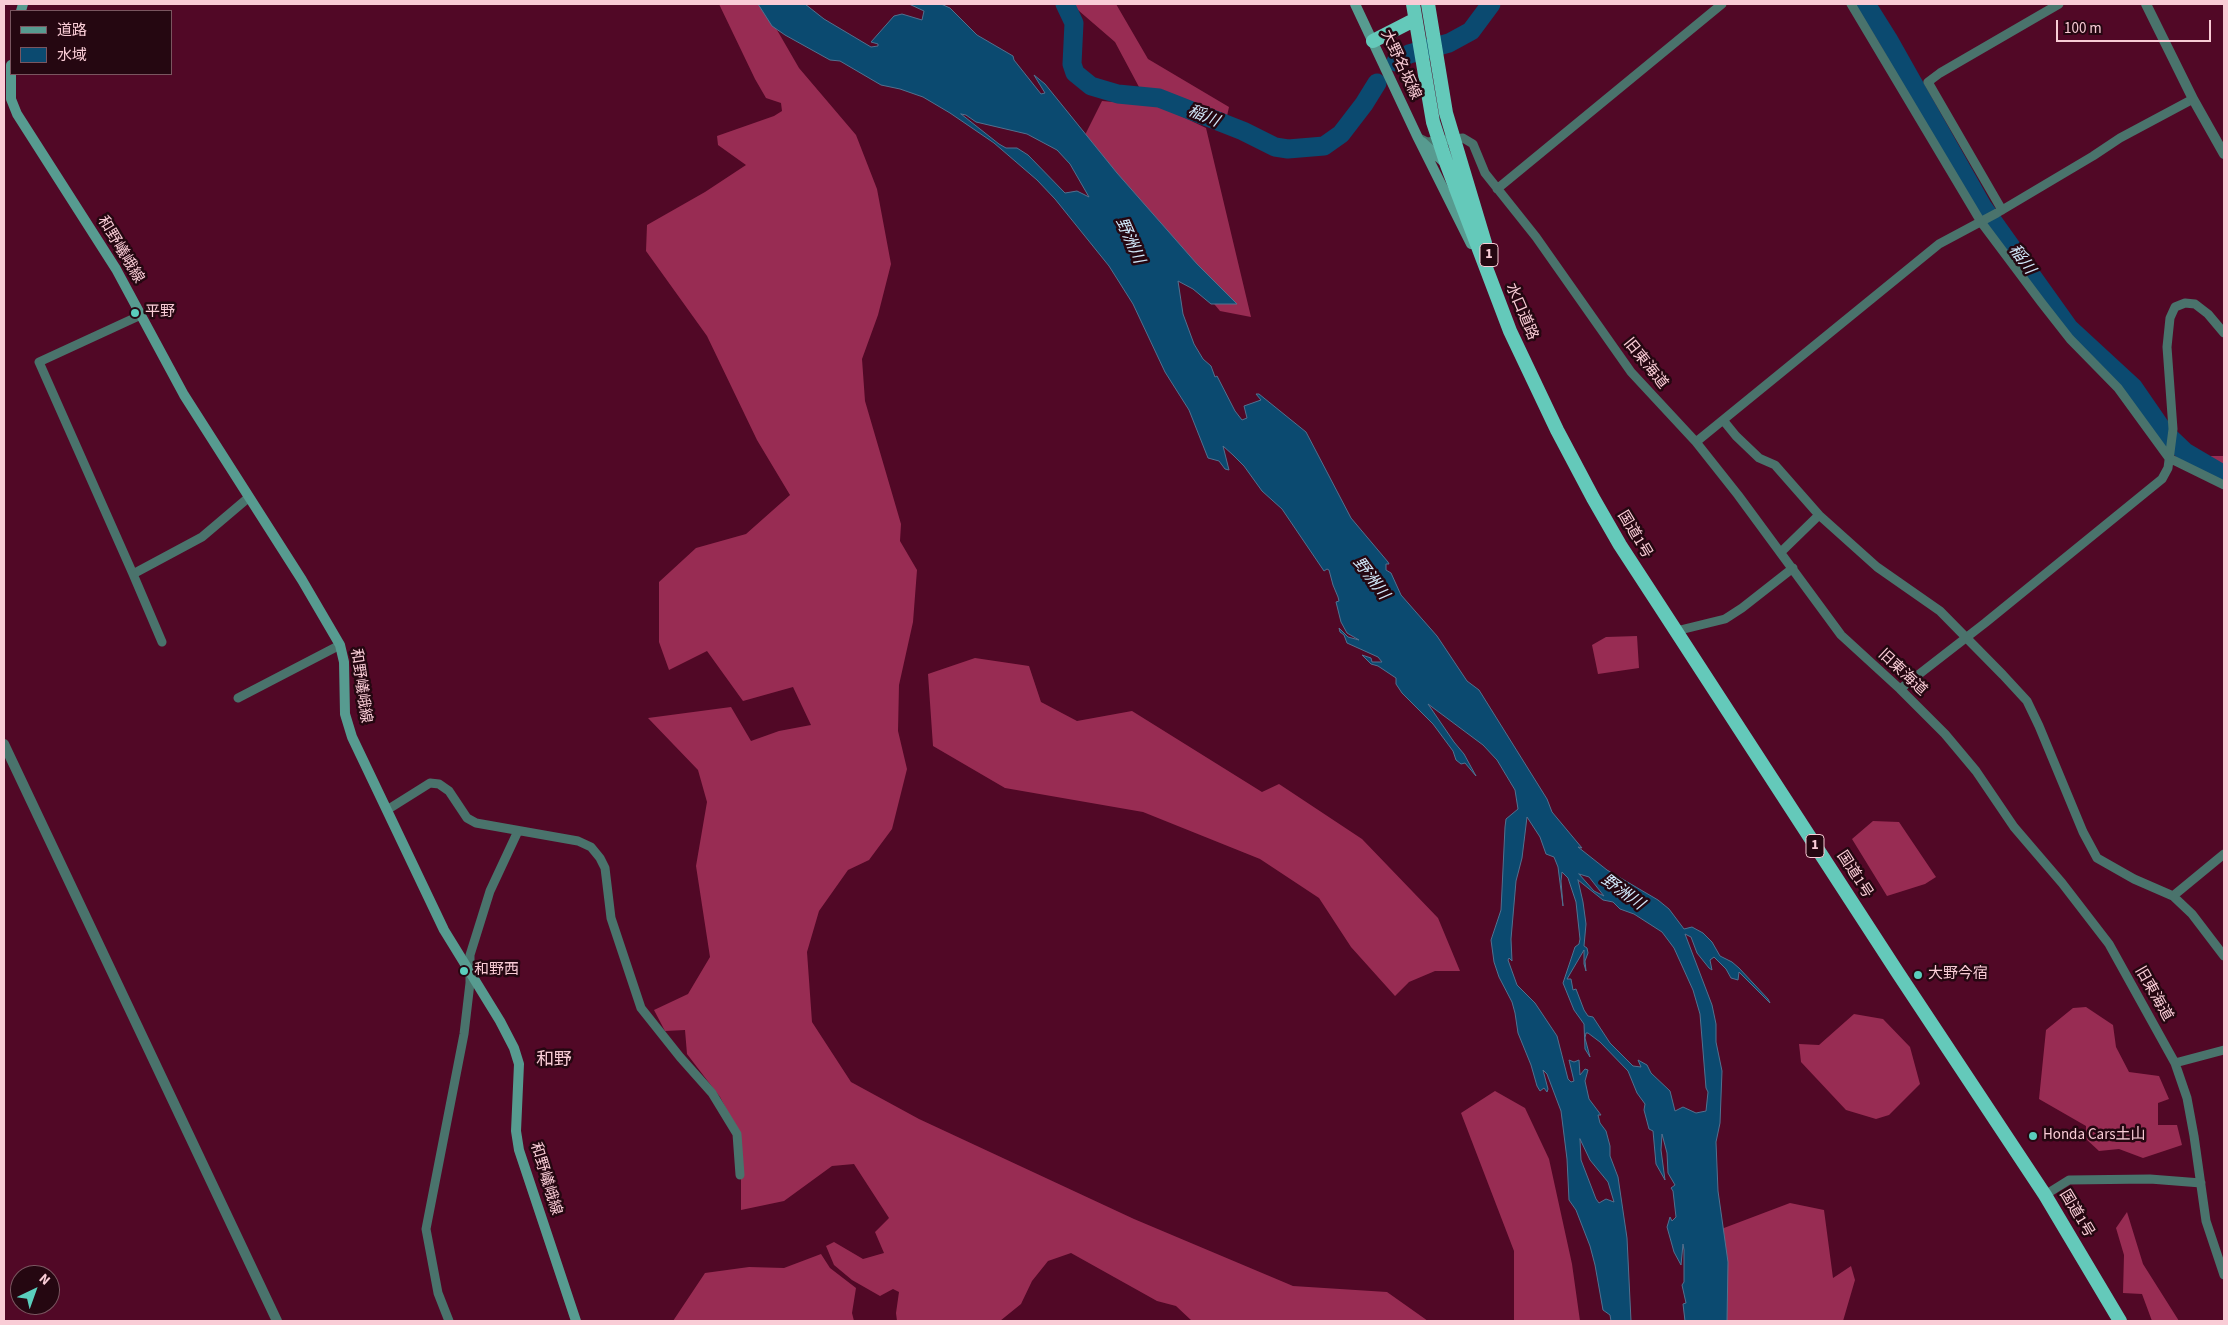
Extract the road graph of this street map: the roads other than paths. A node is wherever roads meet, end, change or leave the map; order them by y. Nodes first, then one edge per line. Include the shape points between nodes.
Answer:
1 (1355, 4) edge
2 (1412, 4) edge
3 (1428, 4) edge
4 (1722, 4) edge
5 (1851, 4) edge
6 (2058, 4) edge
7 (2146, 4) edge
8 (1414, 20) junction
9 (1372, 41) junction
10 (11, 75) edge
11 (2194, 99) junction
12 (1418, 138) junction
13 (1438, 140) junction
14 (1459, 142) junction
15 (2224, 154) edge
16 (1449, 167) junction
17 (1497, 189) junction
18 (1471, 194) junction
19 (2000, 212) junction
20 (1983, 221) junction
21 (1486, 271) junction
22 (141, 315) junction
23 (2224, 333) edge
24 (1525, 362) junction
25 (1723, 420) junction
26 (1696, 442) junction
27 (2170, 453) junction
28 (2224, 485) edge
29 (248, 498) junction
30 (1819, 515) junction
31 (1781, 552) junction
32 (1793, 568) junction
33 (133, 574) junction
34 (1676, 631) junction
35 (1967, 638) junction
36 (162, 642) dead end
37 (340, 645) junction
38 (1900, 689) junction
39 (238, 698) dead end
40 (4, 744) edge
41 (387, 810) junction
42 (518, 831) junction
43 (2224, 854) edge
44 (2173, 896) junction
45 (2224, 956) edge
46 (469, 970) junction
47 (2224, 1050) edge
48 (2175, 1063) junction
49 (740, 1174) dead end
50 (2201, 1183) junction
51 (2045, 1195) junction
52 (2224, 1275) edge
53 (277, 1321) edge
54 (449, 1321) edge
55 (576, 1321) edge
56 (2120, 1321) edge

1 - 9 main road, 大野名坂線
2 - 8 highway, 水口道路 / 1
3 - 14 highway, 水口道路 / 1 via 1446,113
4 - 17 street
5 - 20 street
6 - 19 street via 1928,82
7 - 11 street
8 - 9 highway
8 - 13 highway, 水口道路 / 1
9 - 12 main road, 大野名坂線
10 - 22 main road, 和野嶬峨線 via 11,99 18,114 116,268
11 - 15 street
11 - 19 street via 2120,138
12 - 13 street via 1427,142
12 - 16 main road
12 - 21 main road, 大野名坂線
13 - 14 street
13 - 16 highway, 水口道路 / 1
14 - 16 street
14 - 17 street, 旧東海道 via 1474,144 1485,173
14 - 18 highway, 水口道路 / 1
16 - 18 main road
16 - 21 highway, 水口道路 / 1
17 - 26 street, 旧東海道 via 1536,237 1631,372
18 - 24 highway, 水口道路 / 1 via 1494,274
19 - 20 street
20 - 25 street via 1939,244
20 - 27 street via 2070,338 2118,388
21 - 24 highway, 水口道路 / 1
22 - 29 main road, 和野嶬峨線 via 184,395
22 - 33 street via 39,362
23 - 27 street via 2195,304 2184,303 2175,307 2170,318 2167,347 2173,429
24 - 34 highway, 国道1号 / 1 via 1593,498
25 - 26 street
25 - 30 street via 1759,458 1775,465
26 - 31 street, 旧東海道
27 - 28 street
27 - 35 street via 2168,468 2162,478
29 - 33 street via 202,537
29 - 37 main road, 和野嶬峨線
30 - 31 street
30 - 35 street via 1876,567 1940,611
31 - 32 street, 旧東海道
32 - 34 street via 1724,619
32 - 38 street, 旧東海道 via 1841,635
33 - 36 street
34 - 51 highway, 国道1号 / 1
35 - 38 street
35 - 44 street via 2027,702 2097,858
37 - 39 street
37 - 41 main road, 和野嶬峨線 via 344,662 345,714
38 - 48 street, 旧東海道 via 1970,764 2014,827 2109,944
40 - 53 street
41 - 42 street via 430,783 439,784 449,791 467,818 476,823
41 - 46 main road, 和野嶬峨線 via 444,930
42 - 46 street via 490,891 470,955
42 - 49 street via 578,841 591,847 600,858 605,868 611,918 641,1008 717,1101 737,1134
43 - 44 street
44 - 45 street via 2192,914
46 - 54 street via 464,1034 426,1228 438,1294
46 - 55 main road, 和野嶬峨線 via 500,1021 519,1064 516,1131 520,1150
47 - 48 street
48 - 50 street, 旧東海道 via 2187,1098
50 - 51 street via 2150,1179 2069,1180
50 - 52 street, 旧東海道 via 2206,1221
51 - 56 highway, 国道1号 / 1

